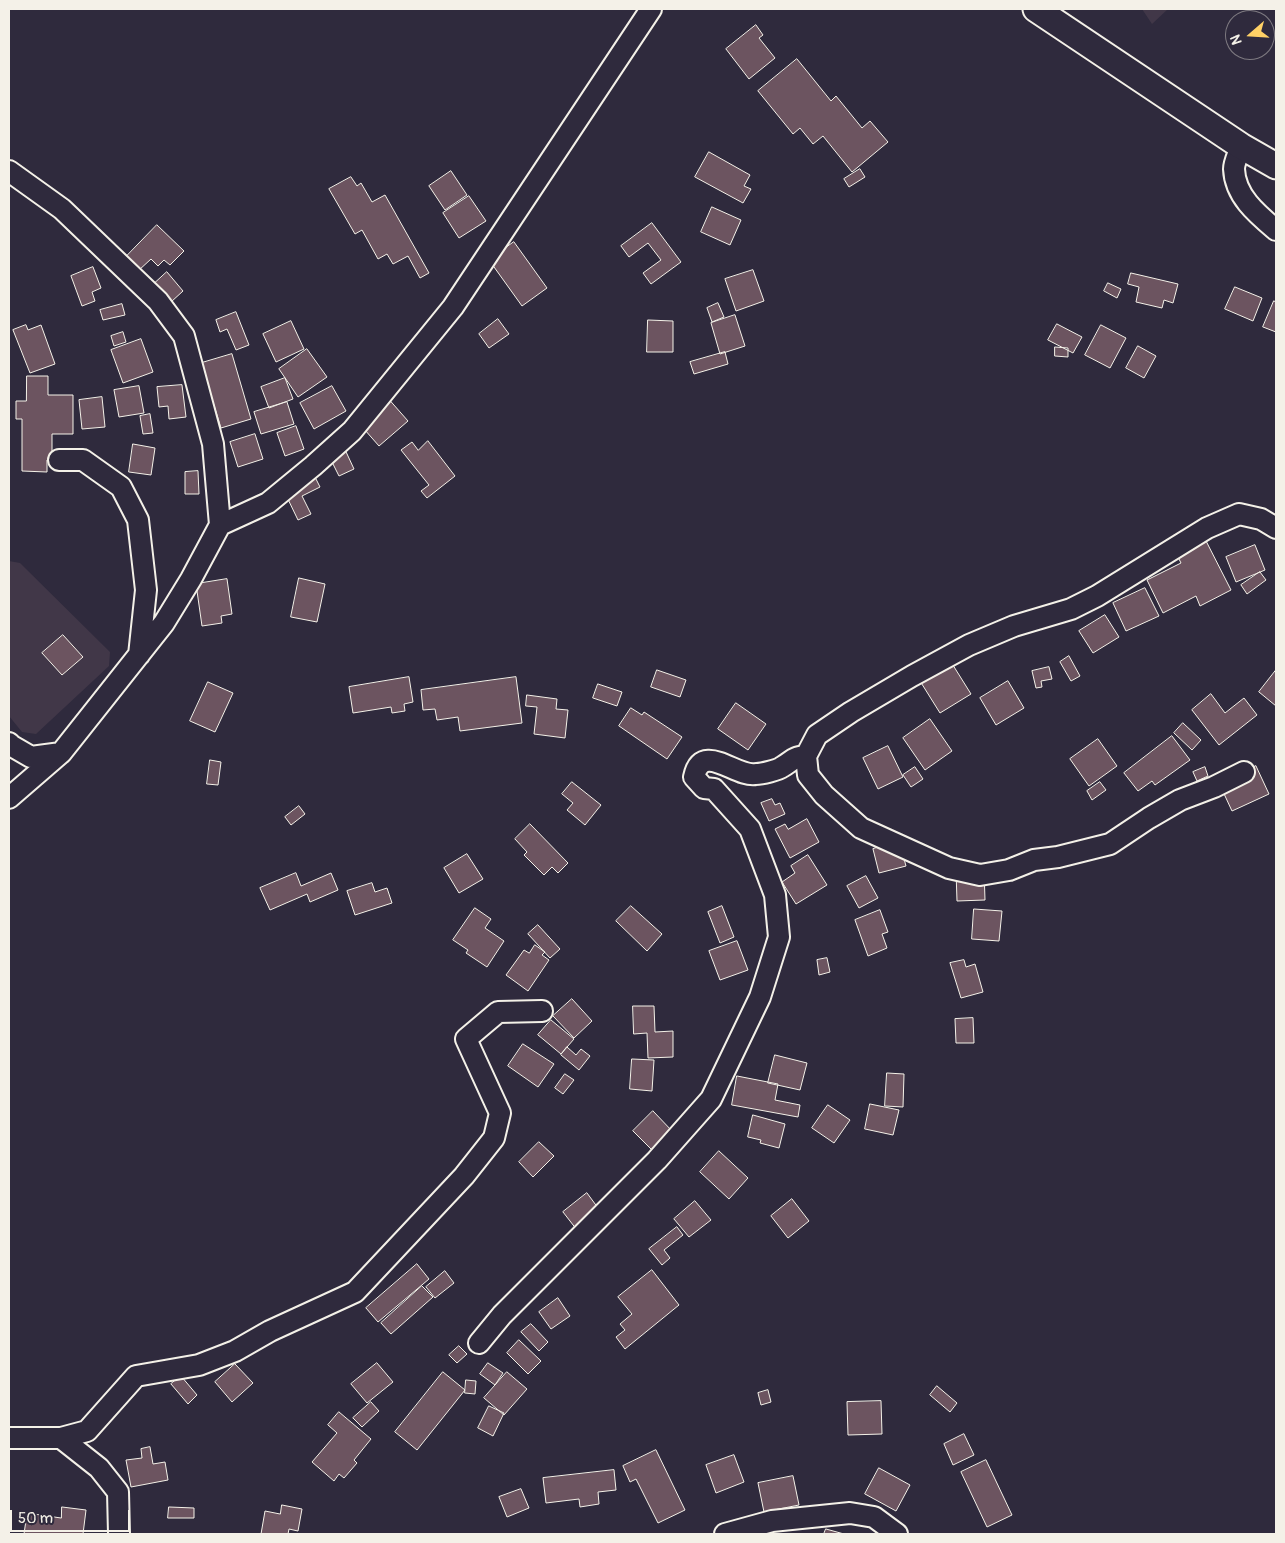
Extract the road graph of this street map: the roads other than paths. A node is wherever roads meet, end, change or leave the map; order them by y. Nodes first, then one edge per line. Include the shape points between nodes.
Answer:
1 (651, 9) edge
2 (1036, 9) edge
3 (1241, 146) junction
4 (1276, 166) edge
5 (9, 171) edge
6 (1276, 230) edge
7 (59, 460) dead end
8 (220, 525) junction
9 (1276, 528) edge
10 (139, 655) junction
11 (9, 743) edge
12 (61, 753) junction
13 (806, 756) junction
14 (1244, 772) dead end
15 (9, 798) edge
16 (542, 1011) dead end
17 (479, 1343) dead end
18 (9, 1438) edge
19 (61, 1438) junction
20 (119, 1534) edge
21 (724, 1534) edge
22 (896, 1534) edge

1 - 8 street via 452,307 352,431 268,503
2 - 3 main road
3 - 4 main road
3 - 6 street via 1234,168 1238,190 1257,214
5 - 8 street via 62,209 158,301 184,336 214,444
7 - 10 street via 83,460 121,487 138,520 146,590
8 - 10 street via 164,624
9 - 13 street via 1238,514 1207,528 1097,596 969,645 912,676 817,736
10 - 12 street
11 - 12 street via 31,757
12 - 15 street
13 - 14 street via 808,775 824,795 860,828 949,868 980,875 1110,844 1180,800
13 - 17 street via 794,758 782,768 755,775 710,760 696,768 694,777 704,788 714,789 750,829 775,895 779,937 760,997 710,1099 657,1160 502,1315
16 - 19 street via 498,1012 466,1039 500,1113 494,1138 464,1176 355,1292 270,1331 235,1351 199,1365 136,1376 87,1431
18 - 19 street
19 - 20 street via 99,1468 118,1492
21 - 22 street via 772,1521 850,1513 874,1517

